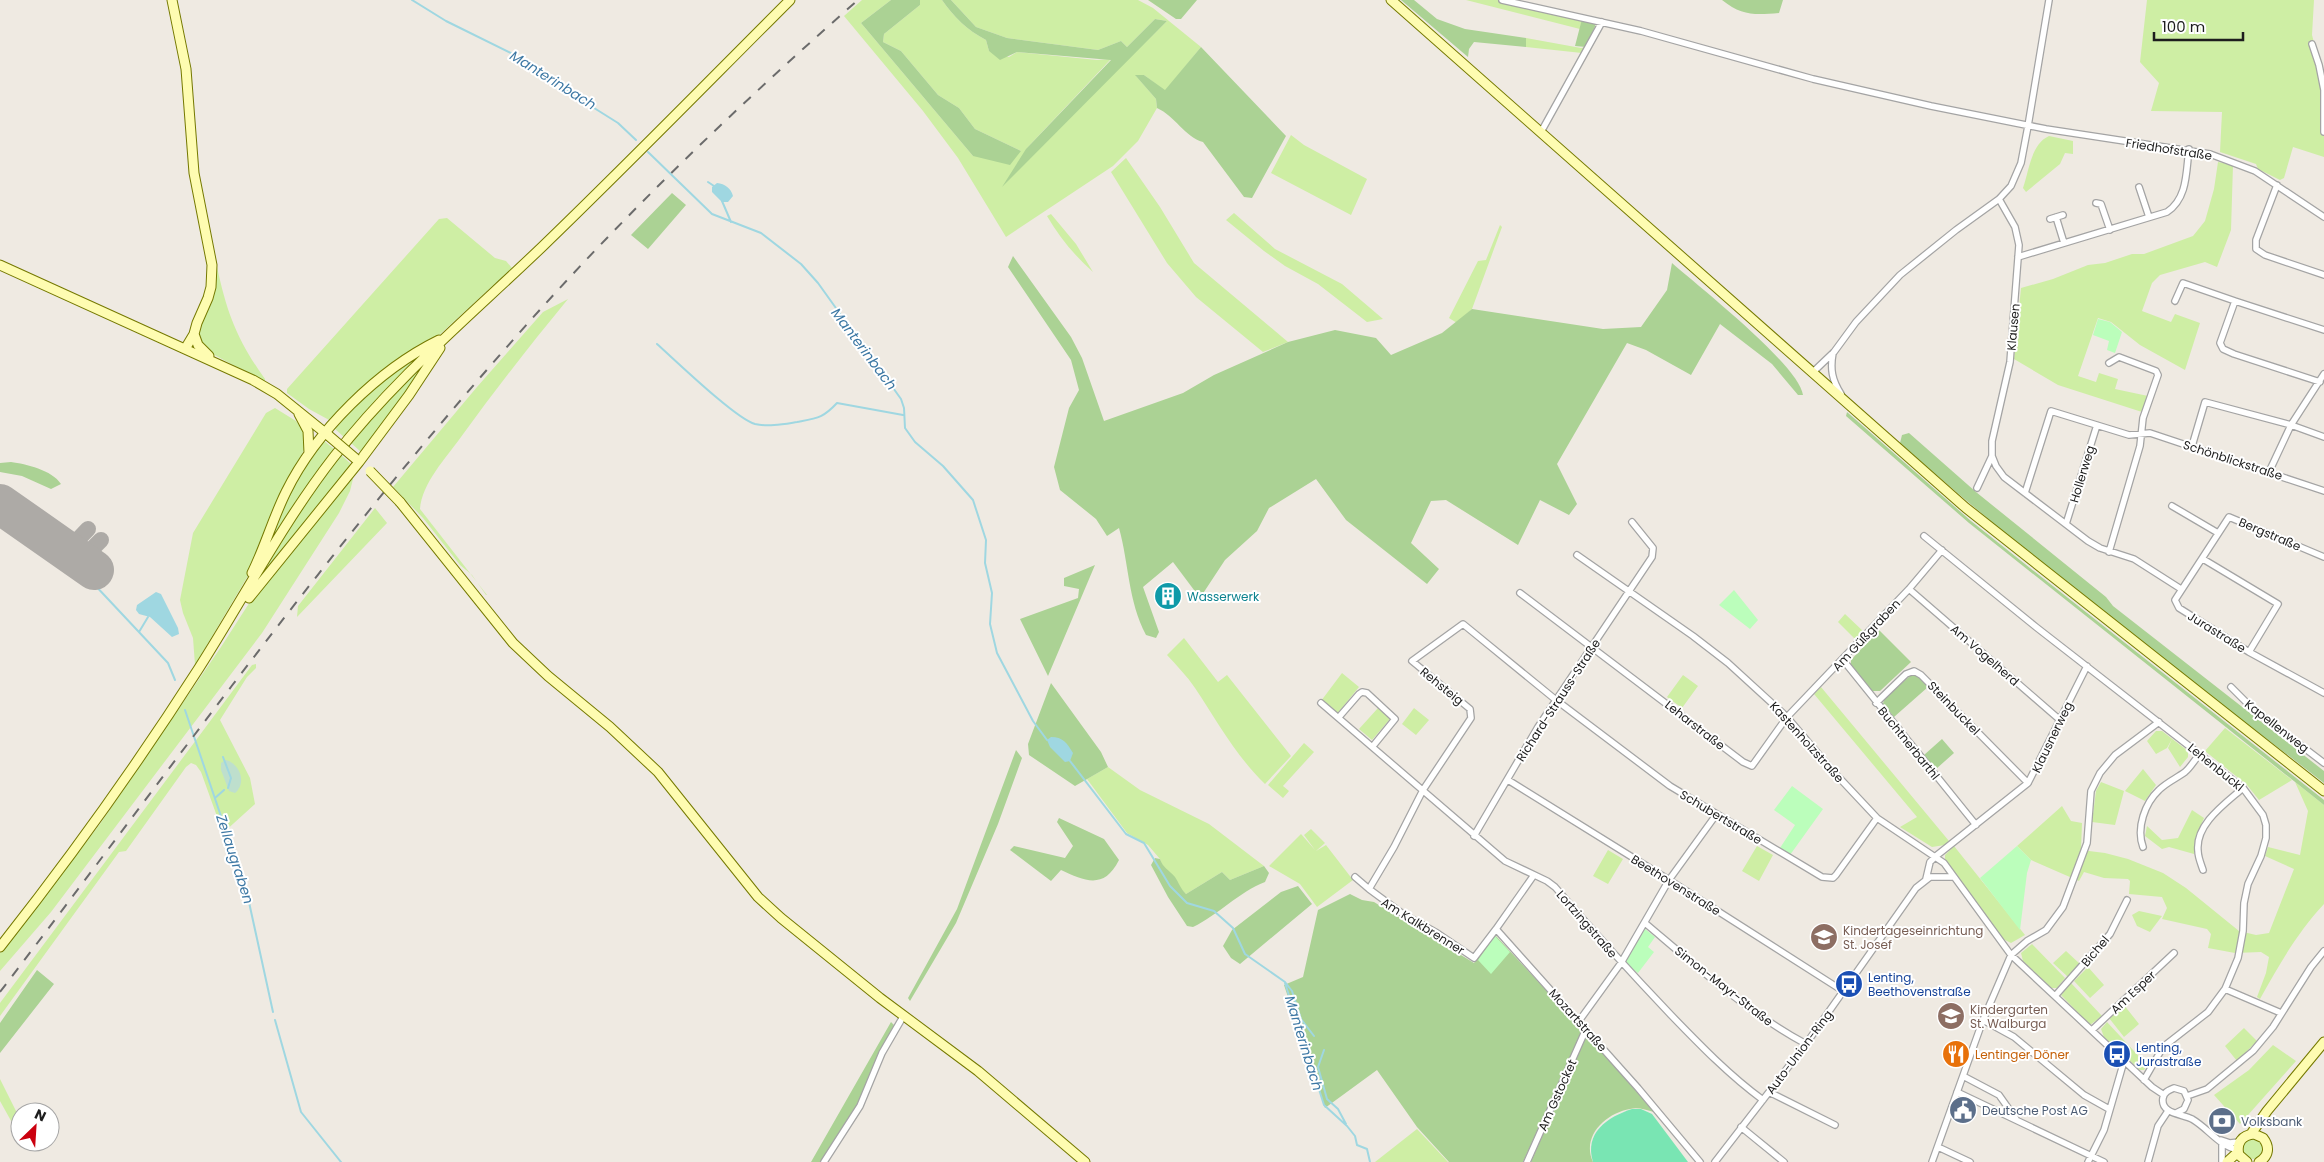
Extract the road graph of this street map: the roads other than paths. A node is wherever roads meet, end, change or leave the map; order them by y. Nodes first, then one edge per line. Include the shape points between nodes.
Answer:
1 (172, 0) edge
2 (790, 0) edge
3 (1391, 0) edge
4 (1502, 0) edge
5 (2048, 0) edge
6 (1602, 22) junction
7 (2312, 44) dead end
8 (2028, 126) junction
9 (1541, 132) junction
10 (2324, 132) edge
11 (2189, 149) junction
12 (2278, 185) junction
13 (2139, 187) dead end
14 (2142, 194) junction
15 (2134, 196) dead end
16 (1999, 199) junction
17 (2096, 203) dead end
18 (2324, 216) edge
19 (2056, 217) dead end
20 (2149, 217) junction
21 (2110, 230) junction
22 (2064, 242) junction
23 (2018, 258) junction
24 (0, 265) edge
25 (2324, 275) edge
26 (2175, 301) dead end
27 (2235, 301) junction
28 (455, 328) junction
29 (2324, 330) edge
30 (448, 335) junction
31 (191, 336) junction
32 (171, 342) junction
33 (185, 349) junction
34 (1834, 352) junction
35 (2109, 363) dead end
36 (224, 366) junction
37 (1831, 367) junction
38 (2324, 374) edge
39 (1814, 375) junction
40 (2320, 382) junction
41 (1847, 404) junction
42 (294, 408) junction
43 (2097, 425) junction
44 (2291, 425) junction
45 (327, 434) junction
46 (2142, 434) junction
47 (2324, 437) edge
48 (2192, 446) junction
49 (309, 453) junction
50 (1992, 456) junction
51 (358, 460) junction
52 (2269, 472) junction
53 (1977, 488) dead end
54 (2324, 491) edge
55 (2025, 493) junction
56 (2172, 506) dead end
57 (1632, 522) dead end
58 (2066, 524) junction
59 (2218, 534) junction
60 (1924, 536) dead end
61 (1942, 550) junction
62 (2109, 552) junction
63 (1577, 555) dead end
64 (2324, 557) edge
65 (2203, 559) junction
66 (1909, 589) junction
67 (2182, 589) junction
68 (1630, 592) junction
69 (1520, 593) dead end
70 (232, 616) junction
71 (215, 644) junction
72 (1592, 646) junction
73 (2249, 652) junction
74 (1843, 660) junction
75 (2087, 666) junction
76 (2231, 687) dead end
77 (2324, 694) edge
78 (1556, 700) junction
79 (1321, 703) dead end
80 (1876, 703) junction
81 (1338, 717) junction
82 (1787, 717) junction
83 (2060, 720) junction
84 (2160, 722) junction
85 (1373, 746) junction
86 (2200, 754) junction
87 (2324, 762) edge
88 (1508, 780) junction
89 (2028, 784) junction
90 (2243, 788) junction
91 (1423, 790) junction
92 (2324, 791) edge
93 (1716, 815) junction
94 (1877, 818) junction
95 (1976, 825) junction
96 (1474, 836) junction
97 (2143, 847) dead end
98 (1936, 856) junction
99 (2202, 870) dead end
100 (1534, 875) junction
101 (1953, 876) junction
102 (1355, 877) dead end
103 (1926, 879) junction
104 (1670, 880) junction
105 (1368, 889) junction
106 (2127, 900) dead end
107 (1646, 923) junction
108 (1496, 929) junction
109 (0, 947) edge
110 (2324, 951) edge
111 (2174, 953) dead end
112 (2011, 955) junction
113 (1621, 963) junction
114 (2225, 989) junction
115 (1843, 992) junction
116 (2055, 996) junction
117 (2282, 1013) junction
118 (904, 1015) junction
119 (1983, 1020) junction
120 (1579, 1021) junction
121 (1586, 1029) junction
122 (2092, 1030) junction
123 (2324, 1042) edge
124 (1806, 1044) junction
125 (2124, 1061) junction
126 (1963, 1076) junction
127 (2144, 1080) junction
128 (1769, 1092) junction
129 (1957, 1092) junction
130 (2164, 1095) junction
131 (2187, 1096) junction
132 (1763, 1100) junction
133 (2108, 1108) junction
134 (2185, 1108) junction
135 (2168, 1111) junction
136 (2176, 1113) junction
137 (2261, 1118) junction
138 (2017, 1120) junction
139 (2193, 1120) junction
140 (1835, 1125) dead end
141 (1741, 1127) junction
142 (2251, 1134) junction
143 (2212, 1135) junction
144 (2261, 1136) junction
145 (2222, 1144) junction
146 (1938, 1147) junction
147 (2241, 1153) edge
148 (2091, 1155) junction
149 (824, 1162) edge
150 (1085, 1162) edge
151 (1527, 1162) edge
152 (1700, 1162) edge
153 (1715, 1162) edge
154 (1784, 1162) edge
155 (1932, 1162) edge
156 (1970, 1162) edge
157 (2088, 1162) edge
158 (2104, 1162) edge
159 (2148, 1162) edge
160 (2222, 1162) edge
161 (2227, 1162) edge
162 (2232, 1162) edge
163 (2259, 1162) edge

1 - 31 main road via 186,69 195,181 212,265 211,286
2 - 28 main road
3 - 9 main road
4 - 6 street, Friedhofstraße
5 - 8 street
6 - 8 street, Friedhofstraße via 1813,79
6 - 9 street
7 - 10 street via 2324,90
8 - 11 street, Friedhofstraße
8 - 16 street via 2021,163 2011,186
9 - 39 main road
11 - 12 street, Friedhofstraße via 2224,158
11 - 20 street via 2179,202 2167,212
12 - 18 street, Friedhofstraße
12 - 25 street via 2256,240 2256,249
13 - 14 street
14 - 15 street
14 - 20 street
16 - 23 street, Klausen via 2015,227
16 - 34 street via 1900,274 1856,322
17 - 21 street via 2101,204
19 - 22 street
20 - 21 street
21 - 22 street
22 - 23 street
23 - 50 street, Klausen via 2010,362 1992,441
24 - 32 main road
26 - 27 street via 2182,283
27 - 29 street
27 - 40 street via 2220,343 2223,349
28 - 30 main road
28 - 51 main road via 409,395
30 - 45 main road via 425,346 373,384
30 - 70 main road via 405,375 333,458
31 - 32 main road
31 - 33 main road
31 - 36 main road via 203,352
32 - 33 main road
33 - 36 main road
34 - 37 street
34 - 39 street
35 - 46 street via 2119,357 2158,374 2143,418
36 - 42 main road via 264,386
37 - 39 street via 1826,373
37 - 41 street via 1836,386
38 - 40 street
39 - 41 main road
40 - 44 street
41 - 92 main road via 2024,556
42 - 45 main road
42 - 49 main road via 308,431
43 - 46 street, Schönblickstraße via 2130,435
43 - 55 street, Schönblickstraße via 2051,411
43 - 58 street, Hollerweg
44 - 47 street
44 - 48 street via 2206,402
44 - 52 street
45 - 49 main road
45 - 51 main road, bridge
46 - 48 street, Schönblickstraße via 2150,433
46 - 62 street
48 - 52 street, Schönblickstraße
49 - 70 main road via 286,492
50 - 53 street
50 - 55 street via 2004,478
51 - 71 main road
51 - 118 main road, bridge via 400,502 513,643 658,772 758,897 804,938
52 - 54 street, Schönblickstraße
55 - 58 street
56 - 59 street
57 - 68 street, Richard-Strauss-Straße via 1653,548 1652,557
58 - 62 street
59 - 64 street, Bergstraße via 2229,516
59 - 65 street
60 - 61 street, Lehenbuckl
61 - 66 street, Am Güßgraben
61 - 75 street, Lehenbuckl
62 - 67 street via 2134,559
63 - 68 street, Kastenholzstraße
65 - 67 street
65 - 73 street via 2278,604
66 - 74 street, Am Güßgraben
66 - 83 street, Am Vogelherd
67 - 73 street, Jurastraße via 2175,600 2180,608
68 - 72 street, Richard-Strauss-Straße
68 - 82 street, Kastenholzstraße via 1728,663
69 - 72 street
70 - 71 main road
71 - 109 main road via 93,827
72 - 78 street, Richard-Strauss-Straße
72 - 82 street, Leharstraße via 1748,765 1756,762
73 - 77 street, Jurastraße
74 - 80 street, Buchtnerbarthl
74 - 82 street, Am Güßgraben
75 - 83 street, Klausnerweg
75 - 84 street, Lehenbuckl
76 - 87 street, Kapellenweg via 2253,709
78 - 88 street, Richard-Strauss-Straße
78 - 91 street, Rehsteig via 1463,624 1412,661 1470,709 1471,718
78 - 93 street, Schubertstraße via 1670,786
79 - 81 street, Lortzingstraße
80 - 89 street, Steinbuckel via 1906,674 1914,671
80 - 95 street, Buchtnerbarthl
81 - 85 street, Lortzingstraße
81 - 85 street via 1359,694 1367,693 1395,719
82 - 94 street, Kastenholzstraße
83 - 89 street, Klausnerweg
84 - 86 street, Lehenbuckl
84 - 112 street via 2115,755 2100,773 2091,791 2087,843 2063,907 2046,930
85 - 91 street, Lortzingstraße
86 - 90 street, Lehenbuckl
86 - 97 street via 2151,799 2139,838
88 - 96 street, Richard-Strauss-Straße
88 - 104 street, Beethovenstraße
89 - 95 street, Klausnerweg
90 - 99 street via 2210,818 2203,831 2197,849
90 - 114 street, Lehenbuckl via 2263,815 2266,838 2248,884 2241,945
91 - 96 street, Lortzingstraße
91 - 105 street, Am Kalkbrenner
93 - 94 street, Schubertstraße via 1827,878 1836,875
93 - 104 street
94 - 98 street, Kastenholzstraße
95 - 98 street, Klausnerweg
96 - 100 street, Lortzingstraße via 1505,862
98 - 101 street
98 - 103 street, Auto-Union-Ring via 1930,862
100 - 108 street
100 - 113 street, Lortzingstraße via 1555,887
101 - 103 street
101 - 112 street
102 - 105 street, Am Kalkbrenner
103 - 115 street, Auto-Union-Ring via 1916,888
104 - 107 street
104 - 115 street, Beethovenstraße
105 - 108 street, Am Kalkbrenner via 1474,958
106 - 116 street, Bichel via 2110,934
107 - 113 street
107 - 124 street, Simon-Mayr-Straße via 1711,979 1784,1032
108 - 120 street, Mozartstraße
110 - 117 street
111 - 122 street, Am Esper
112 - 116 street
112 - 119 street
113 - 120 street
113 - 132 street, Lortzingstraße via 1740,1083
114 - 117 street
114 - 127 street, Lehenbuckl via 2208,1012 2162,1047
115 - 124 street, Auto-Union-Ring
116 - 122 street
117 - 131 street via 2243,1061 2207,1089
118 - 149 street via 882,1053 860,1106
118 - 150 main road via 978,1071
119 - 126 street
119 - 133 street via 2014,1037 2084,1095
120 - 121 street, Mozartstraße
121 - 151 street, Am Gstocket
121 - 152 street, Mozartstraße
122 - 125 street
123 - 137 main road
124 - 128 street, Auto-Union-Ring
125 - 127 street
125 - 133 street
126 - 129 street
126 - 138 street via 1999,1095
127 - 130 street
128 - 132 street, Auto-Union-Ring
128 - 140 street
129 - 138 street
129 - 146 street
130 - 131 street via 2176,1088
130 - 135 street via 2163,1104
131 - 134 street
132 - 141 street, Auto-Union-Ring
133 - 148 street via 2104,1130
134 - 136 street
134 - 139 street
135 - 136 street
135 - 159 street via 2158,1126
136 - 139 street
137 - 142 main road
137 - 144 main road
138 - 148 street
139 - 143 street
141 - 153 street, Auto-Union-Ring
141 - 154 street
142 - 144 main road
142 - 147 main road via 2244,1137
143 - 145 street
143 - 147 street via 2230,1143
144 - 163 main road via 2268,1148 2266,1156
145 - 147 street
145 - 160 street
146 - 155 street
146 - 156 street
147 - 161 main road
147 - 162 main road
148 - 157 street
148 - 158 street

